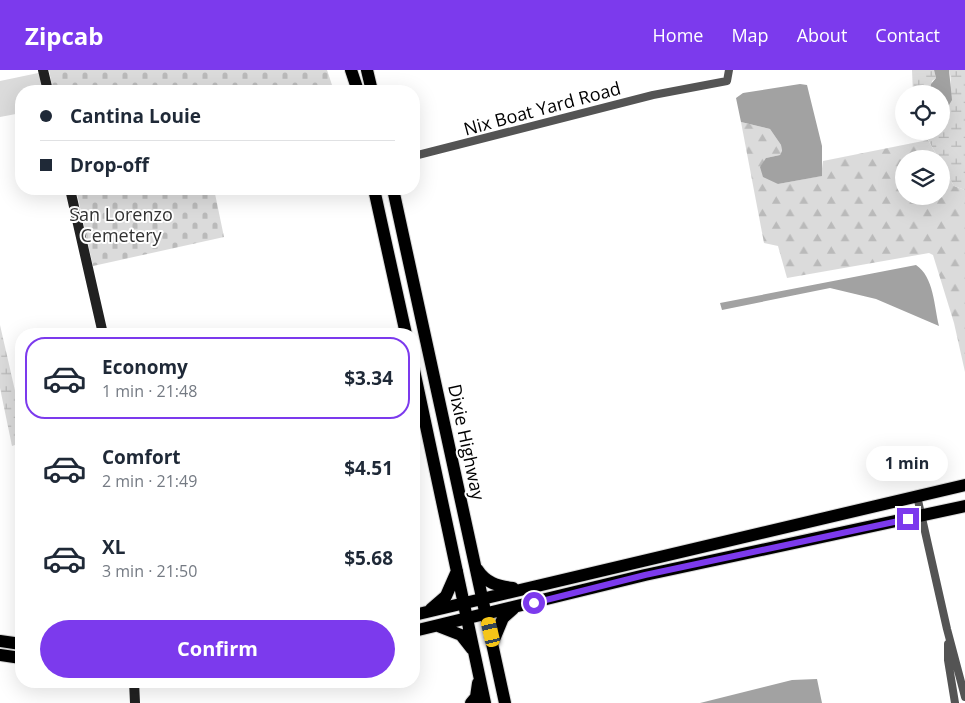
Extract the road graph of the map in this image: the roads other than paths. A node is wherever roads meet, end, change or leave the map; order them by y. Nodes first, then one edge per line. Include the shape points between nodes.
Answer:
1 (43, 70) edge
2 (349, 70) edge
3 (362, 70) edge
4 (367, 70) edge
5 (729, 70) edge
6 (47, 85) edge
7 (352, 85) edge
8 (355, 85) edge
9 (366, 85) edge
10 (371, 85) edge
11 (420, 154) edge
12 (71, 195) edge
13 (375, 195) edge
14 (389, 195) edge
15 (394, 195) edge
16 (418, 300) junction
17 (101, 328) edge
18 (405, 328) edge
19 (420, 398) edge
20 (965, 486) edge
21 (917, 496) junction
22 (965, 506) edge
23 (922, 516) junction
24 (684, 550) junction
25 (476, 567) junction
26 (457, 571) junction
27 (645, 575) junction
28 (523, 588) junction
29 (483, 598) junction
30 (464, 602) junction
31 (516, 607) junction
32 (420, 613) edge
33 (487, 614) junction
34 (468, 618) junction
35 (435, 626) junction
36 (420, 630) edge
37 (949, 637) junction
38 (0, 641) edge
39 (493, 642) junction
40 (15, 643) edge
41 (475, 653) junction
42 (0, 656) edge
43 (15, 657) edge
44 (479, 678) junction
45 (134, 688) edge
46 (965, 698) edge
47 (135, 703) edge
48 (471, 703) edge
49 (485, 703) edge
50 (505, 703) edge
51 (955, 703) edge

1 - 6 main road
2 - 7 main road
2 - 8 main road
3 - 9 main road
4 - 10 main road
5 - 11 street, Nix Boat Yard Road via 727,81 660,94
12 - 17 main road
13 - 18 main road
14 - 16 main road via 410,291
15 - 16 main road, Dixie Highway
16 - 25 main road, Dixie Highway
19 - 26 main road, Dixie Highway
20 - 21 main road
21 - 23 street
21 - 24 main road
22 - 23 main road
23 - 27 main road
23 - 37 street
24 - 27 main road via 669,559 647,565
24 - 28 main road
25 - 28 main road via 487,581 495,585
25 - 29 main road, Dixie Highway
26 - 30 main road, Dixie Highway
26 - 32 main road via 440,603
27 - 31 main road
28 - 29 main road
29 - 30 main road
29 - 33 main road, Dixie Highway
30 - 32 main road
30 - 34 main road, Dixie Highway
31 - 33 main road
31 - 39 main road via 503,618
33 - 34 main road
33 - 39 main road, Dixie Highway
34 - 35 main road
34 - 41 main road, Dixie Highway
35 - 36 main road
35 - 41 main road via 461,635
37 - 46 street
37 - 51 street via 948,660
38 - 40 main road
39 - 50 main road, Dixie Highway
41 - 44 main road, Dixie Highway
42 - 43 main road
44 - 48 main road via 476,697
44 - 49 main road, Dixie Highway
45 - 47 main road

